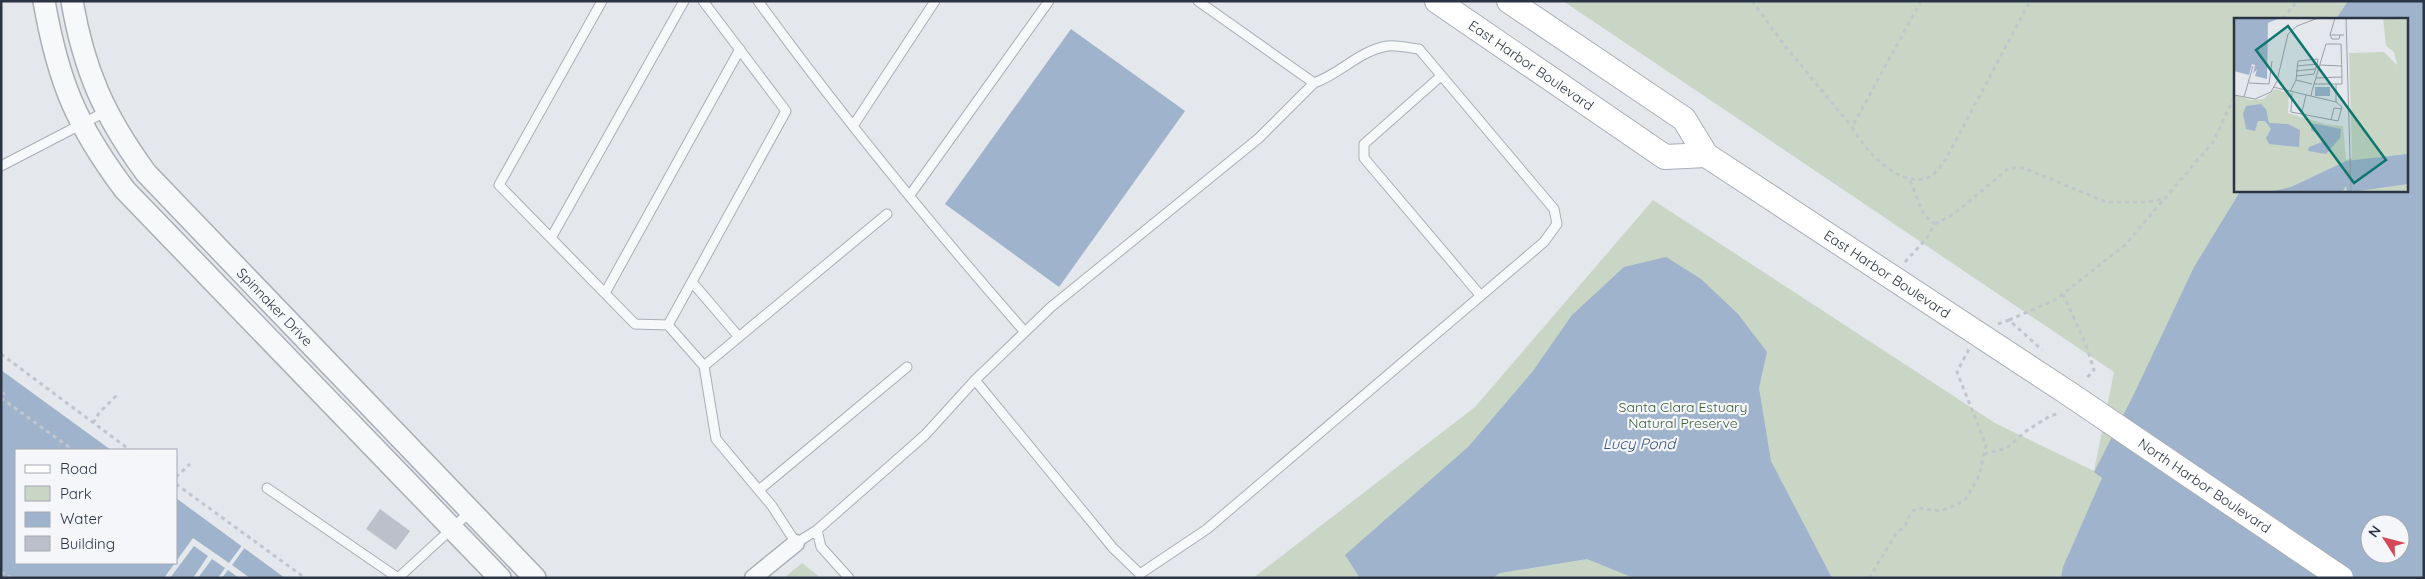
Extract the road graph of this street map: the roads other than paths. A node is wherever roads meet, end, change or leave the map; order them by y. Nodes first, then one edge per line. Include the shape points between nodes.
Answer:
1 (44, 1) edge
2 (72, 1) edge
3 (602, 1) edge
4 (684, 1) edge
5 (703, 1) edge
6 (758, 1) edge
7 (935, 1) edge
8 (1049, 1) edge
9 (1198, 1) edge
10 (1438, 1) edge
11 (1509, 1) edge
12 (740, 49) junction
13 (1441, 76) junction
14 (1314, 83) junction
15 (106, 112) junction
16 (81, 125) junction
17 (853, 126) junction
18 (1706, 155) junction
19 (1, 166) edge
20 (910, 195) junction
21 (887, 214) dead end
22 (551, 238) junction
23 (692, 282) junction
24 (605, 293) junction
25 (1480, 295) junction
26 (668, 324) junction
27 (1024, 331) junction
28 (739, 338) junction
29 (704, 366) junction
30 (907, 367) dead end
31 (975, 380) junction
32 (2070, 396) joint
33 (267, 488) dead end
34 (760, 490) junction
35 (471, 511) junction
36 (452, 529) junction
37 (817, 530) junction
38 (796, 543) junction
39 (1140, 576) edge
40 (398, 578) edge
41 (500, 578) edge
42 (535, 578) edge
43 (754, 578) edge
44 (849, 578) edge
45 (2341, 578) edge

1 - 16 street, Spinnaker Drive via 58,69
2 - 15 street, Spinnaker Drive via 89,71
3 - 22 lane via 499,185
4 - 22 lane
5 - 12 lane
6 - 17 lane
7 - 17 lane
8 - 20 lane
9 - 14 lane
10 - 18 main road, East Harbor Boulevard via 1665,157
11 - 18 main road, East Harbor Boulevard via 1684,119
12 - 23 lane via 786,111
12 - 24 lane
13 - 14 lane via 1419,49 1388,46 1368,52 1327,79
13 - 25 lane via 1554,209 1558,224 1544,242
13 - 25 lane via 1364,144 1364,158
14 - 27 lane via 1259,138
15 - 16 lane
15 - 35 street, Spinnaker Drive via 121,139 167,196
16 - 19 lane
16 - 36 street, Spinnaker Drive via 99,156 147,215
17 - 20 lane
18 - 32 main road, East Harbor Boulevard via 1978,332
20 - 27 lane
21 - 28 lane
22 - 24 lane
23 - 26 lane
23 - 28 lane
24 - 26 lane via 635,324
25 - 39 lane via 1207,529
26 - 29 lane
27 - 31 lane
28 - 29 lane
29 - 34 lane via 716,439
30 - 34 lane
31 - 37 lane via 925,435
31 - 39 lane via 1113,548
32 - 45 main road, North Harbor Boulevard, bridge
33 - 40 lane
34 - 38 lane
35 - 36 lane
35 - 42 street, Spinnaker Drive
36 - 40 lane
36 - 41 street, Spinnaker Drive
37 - 38 lane
37 - 44 lane via 822,547
38 - 43 street

